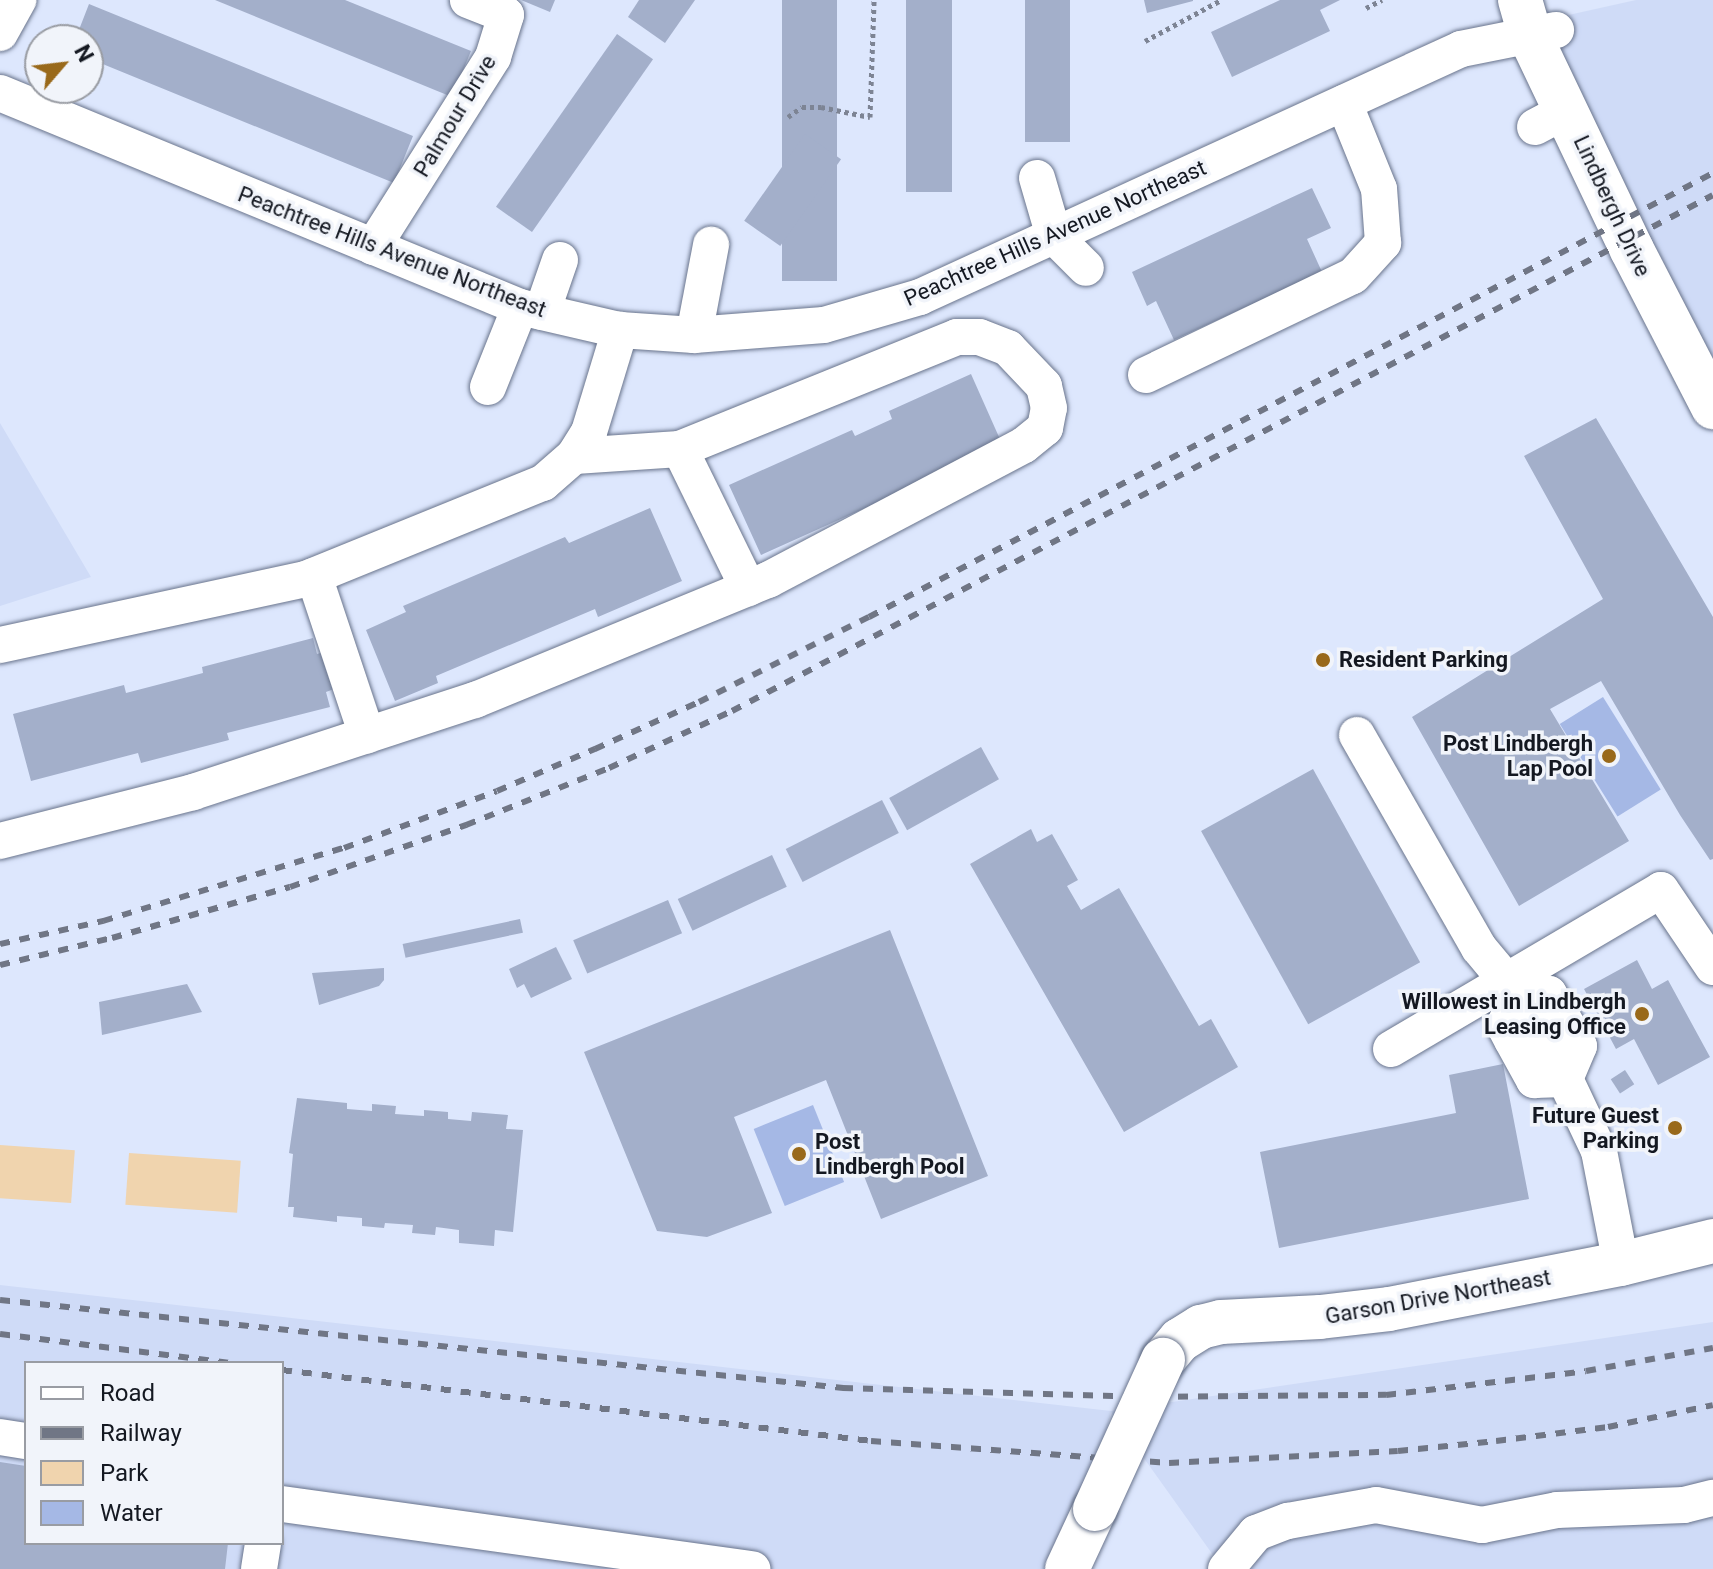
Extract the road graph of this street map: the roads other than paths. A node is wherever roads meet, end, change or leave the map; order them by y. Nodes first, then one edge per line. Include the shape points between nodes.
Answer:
1 (18, 0) edge
2 (468, 0) edge
3 (1536, 22) edge
4 (0, 33) edge
5 (0, 93) edge
6 (1344, 103) junction
7 (1037, 178) dead end
8 (1054, 236) junction
9 (711, 245) dead end
10 (373, 247) junction
11 (560, 260) dead end
12 (1086, 268) dead end
13 (531, 309) junction
14 (620, 330) junction
15 (694, 335) junction
16 (1146, 375) dead end
17 (488, 387) dead end
18 (1713, 407) edge
19 (680, 449) junction
20 (574, 456) junction
21 (314, 576) junction
22 (748, 588) junction
23 (0, 645) edge
24 (367, 735) junction
25 (1357, 735) dead end
26 (0, 841) edge
27 (1713, 967) edge
28 (1513, 988) junction
29 (1391, 1049) dead end
30 (1565, 1079) junction
31 (1713, 1241) edge
32 (1621, 1264) junction
33 (0, 1437) edge
34 (24, 1441) edge
35 (1713, 1498) edge
36 (284, 1504) edge
37 (263, 1545) edge
38 (259, 1569) edge
39 (753, 1569) edge
40 (1067, 1569) edge
41 (1226, 1569) edge

1 - 4 street
2 - 10 street, Palmour Drive via 506,15 493,57
3 - 6 street, Peachtree Hills Avenue Northeast via 1461,49
3 - 18 main road, Lindbergh Drive via 1551,118 1632,250
5 - 10 street, Peachtree Hills Avenue Northeast
6 - 8 street, Peachtree Hills Avenue Northeast
6 - 16 street via 1379,189 1383,243 1353,276
7 - 8 street
8 - 12 street
8 - 15 street, Peachtree Hills Avenue Northeast via 920,297 824,325
9 - 15 street
10 - 13 street, Peachtree Hills Avenue Northeast
11 - 13 street
13 - 14 street, Peachtree Hills Avenue Northeast
13 - 17 street
14 - 15 street, Peachtree Hills Avenue Northeast
14 - 20 street via 589,432
19 - 20 street
19 - 22 street
19 - 22 street via 957,337 979,337 1008,348 1044,386 1049,408 1045,428 1024,445
20 - 21 street via 543,483
21 - 23 street
21 - 24 street
22 - 24 street via 475,700
24 - 26 street via 193,792
25 - 28 street via 1479,948
27 - 28 street via 1661,890
28 - 29 street
28 - 30 street via 1504,1025 1534,1080
28 - 30 street via 1549,994 1579,1046
30 - 32 street via 1599,1151
31 - 32 main road, Garson Drive Northeast
32 - 40 main road, Garson Drive Northeast, bridge via 1389,1309 1201,1327 1163,1360
33 - 34 street
35 - 41 street via 1684,1505 1557,1510 1482,1525 1376,1505 1288,1521 1256,1533
36 - 39 street
37 - 38 street

